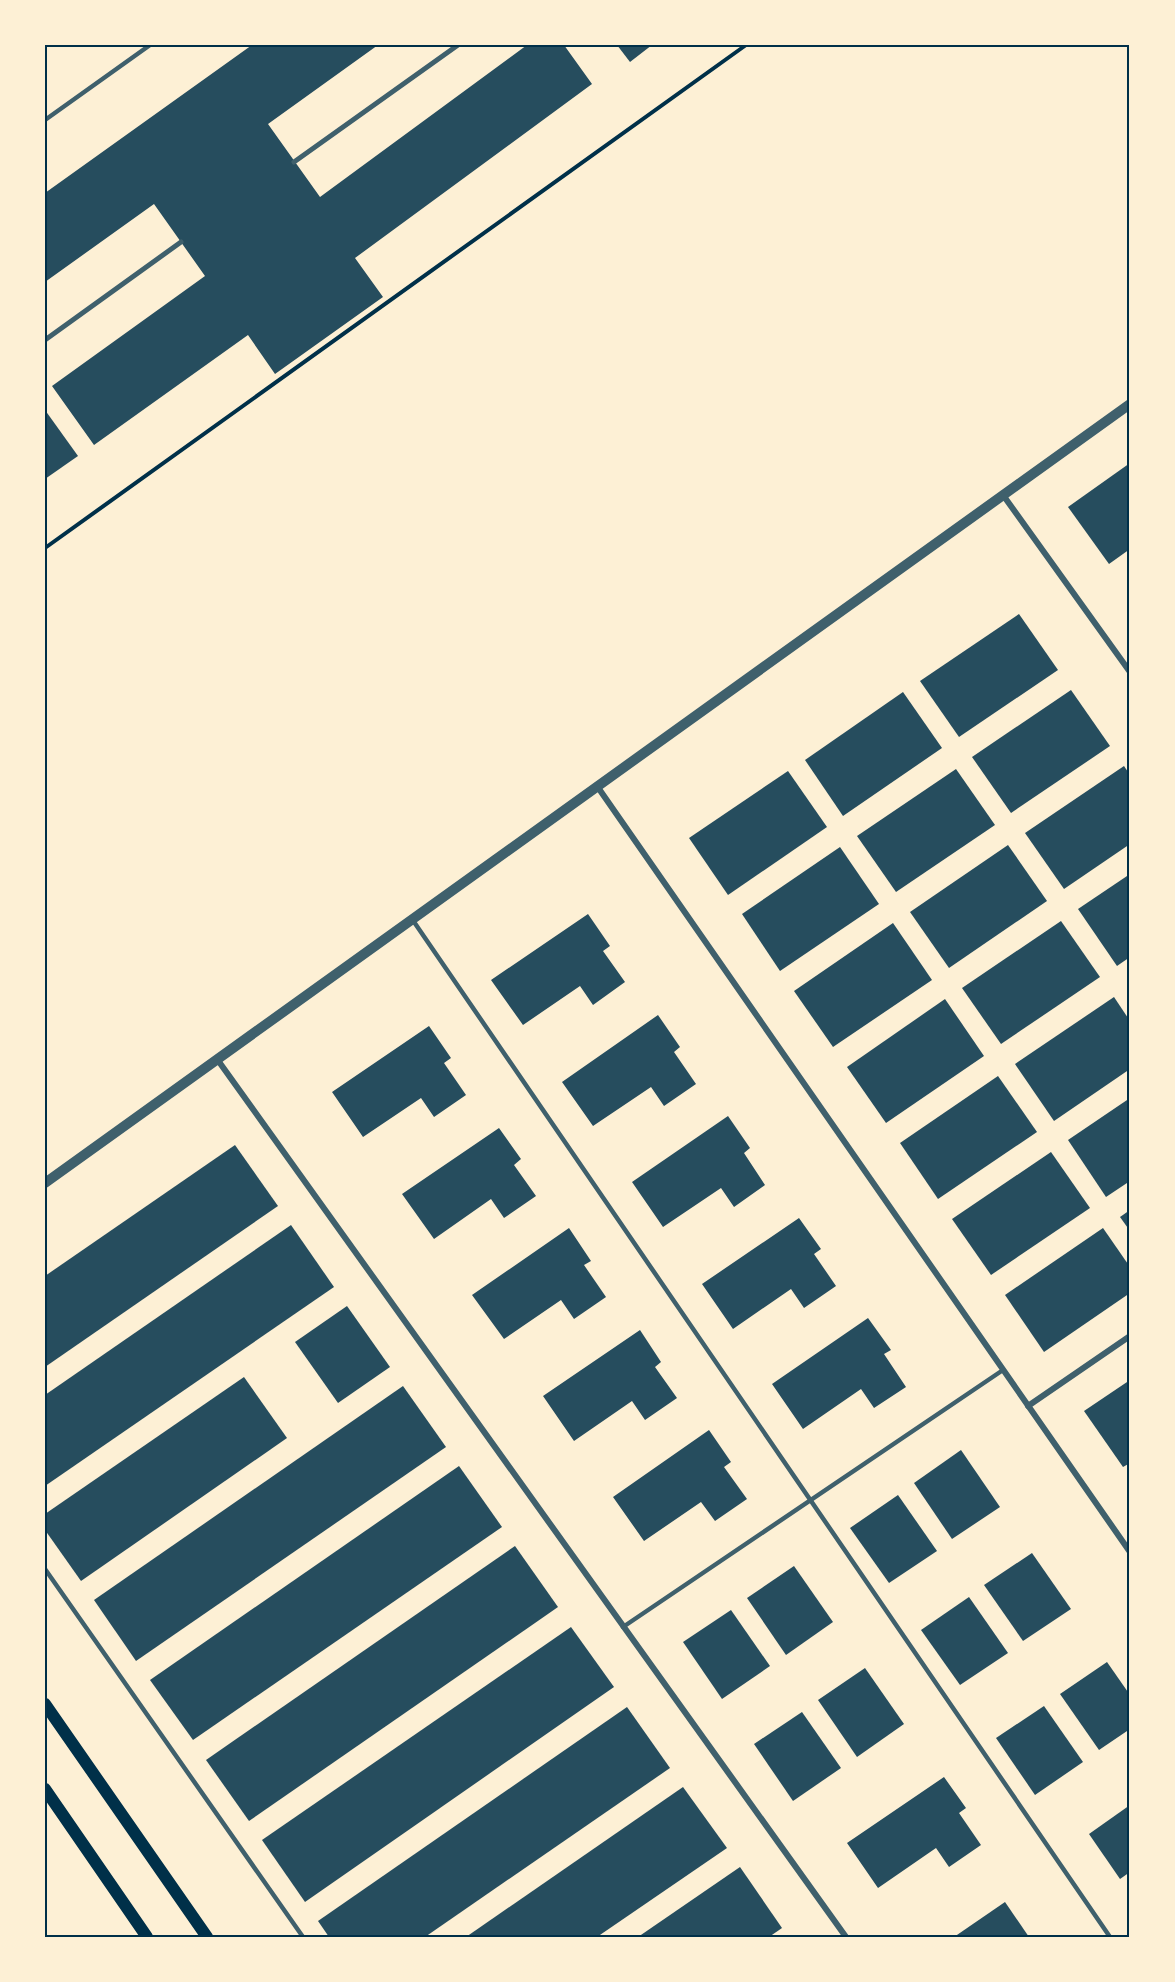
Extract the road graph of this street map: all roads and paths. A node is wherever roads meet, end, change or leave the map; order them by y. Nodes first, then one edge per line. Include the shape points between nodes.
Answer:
1 (150, 45) edge
2 (458, 45) edge
3 (746, 45) edge
4 (45, 120) edge
5 (294, 162) dead end
6 (181, 242) dead end
7 (45, 339) edge
8 (1130, 404) edge
9 (1003, 495) junction
10 (45, 548) edge
11 (1130, 672) edge
12 (597, 786) junction
13 (412, 919) junction
14 (217, 1059) junction
15 (45, 1183) edge
16 (1130, 1336) edge
17 (1003, 1370) junction
18 (1028, 1406) junction
19 (810, 1500) junction
20 (1130, 1552) edge
21 (45, 1569) edge
22 (623, 1627) junction
23 (45, 1704) edge
24 (45, 1789) edge
25 (147, 1937) edge
26 (207, 1937) edge
27 (303, 1937) edge
28 (846, 1937) edge
29 (1110, 1937) edge

1 - 4 lane
2 - 5 street
3 - 10 path
6 - 7 street
8 - 9 street
9 - 11 street
9 - 12 street
12 - 13 street
12 - 17 street
13 - 14 street
13 - 19 lane
14 - 15 street
14 - 22 street
16 - 18 street
17 - 18 street
17 - 19 lane
18 - 20 street
19 - 22 lane
19 - 29 lane
21 - 27 lane
22 - 28 street
23 - 26 main road
24 - 25 main road

